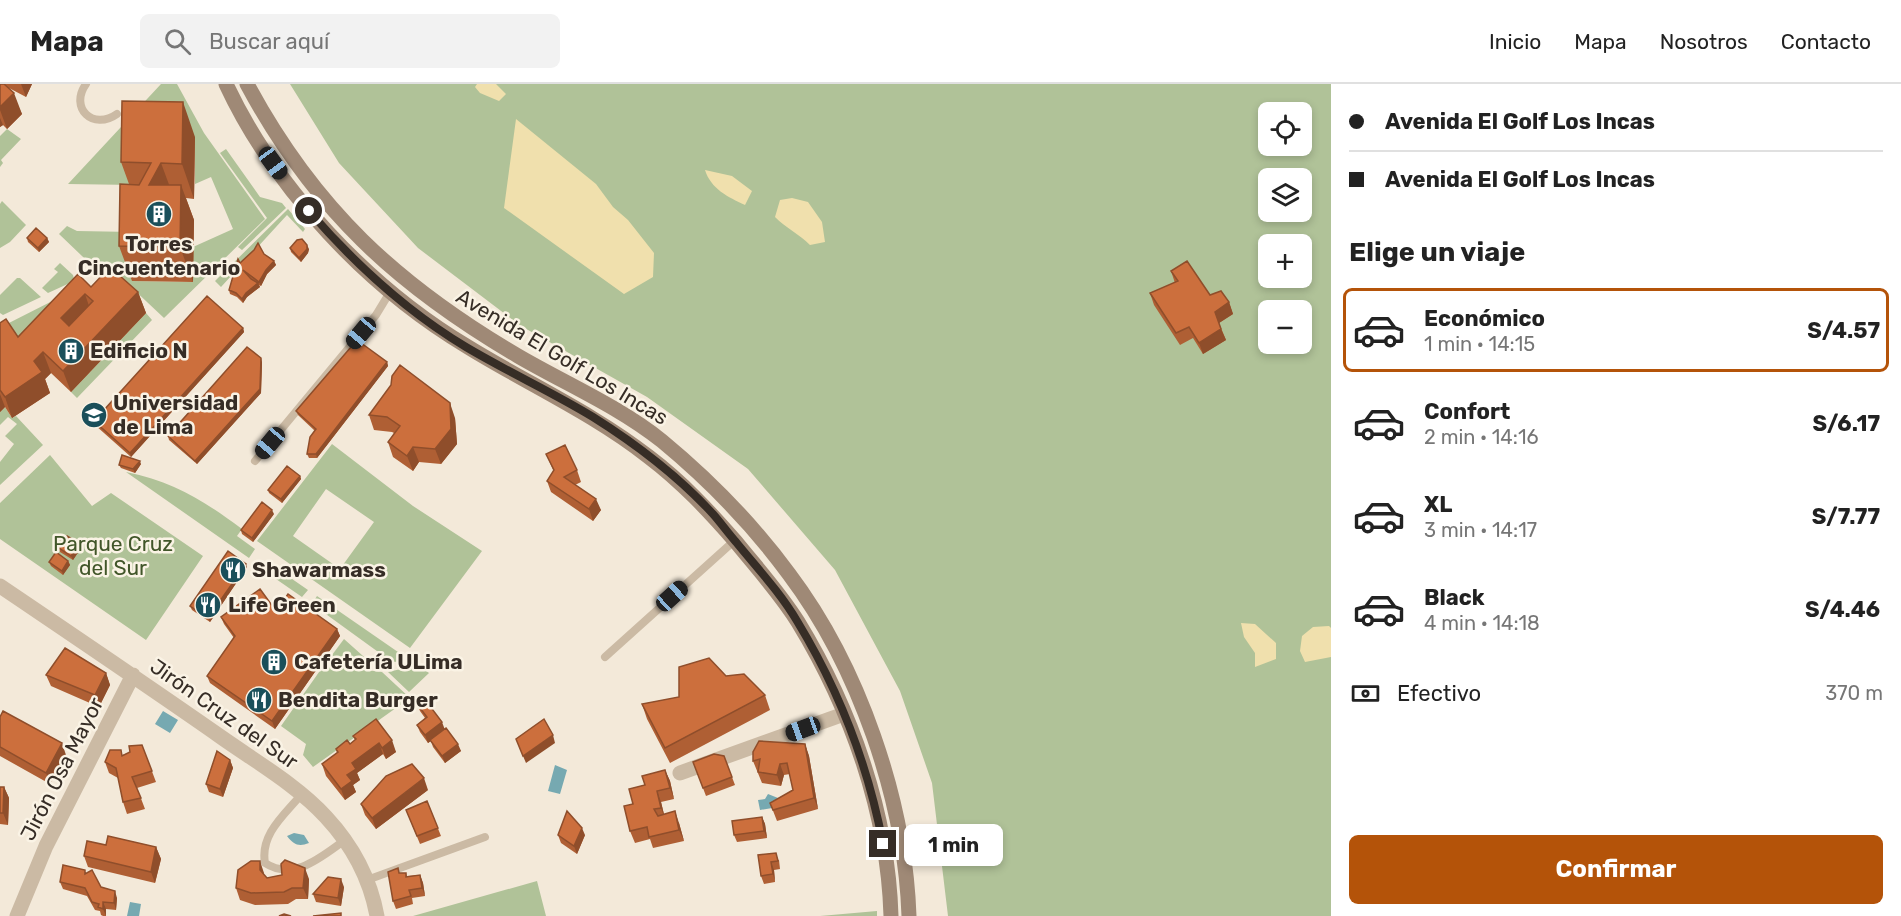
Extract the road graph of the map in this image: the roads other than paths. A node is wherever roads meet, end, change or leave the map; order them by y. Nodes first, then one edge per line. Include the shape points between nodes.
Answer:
1 (86, 84) edge
2 (226, 84) edge
3 (247, 84) edge
4 (117, 114) dead end
5 (390, 292) junction
6 (255, 461) dead end
7 (734, 541) junction
8 (0, 586) edge
9 (605, 657) dead end
10 (133, 675) junction
11 (844, 714) junction
12 (680, 773) dead end
13 (301, 795) junction
14 (485, 837) dead end
15 (345, 840) junction
16 (368, 880) junction
17 (17, 916) edge
18 (377, 916) edge
19 (891, 916) edge
20 (909, 916) edge

1 - 4 lane via 80,106 89,117 104,121
2 - 5 street, Avenida El Golf Los Incas via 296,196 356,262
3 - 20 street, Avenida El Golf Los Incas via 311,185 368,247 438,306 521,358 603,401 661,440 726,501 789,574 846,670 884,767 896,812
5 - 6 lane via 376,315
5 - 7 street, Avenida El Golf Los Incas via 465,346 593,417 648,456 713,514
7 - 9 lane
7 - 11 street, Avenida El Golf Los Incas via 797,620
8 - 10 street, Jirón Cruz del Sur
10 - 13 street, Jirón Cruz del Sur
10 - 17 street, Jirón Osa Mayor via 46,846
11 - 12 street
11 - 19 street, Avenida El Golf Los Incas via 877,813
13 - 15 street, Jirón Cruz del Sur
13 - 15 lane via 266,839 265,863 284,870 302,868
14 - 16 lane
15 - 16 street, Jirón Cruz del Sur
16 - 18 street, Jirón Cruz del Sur

